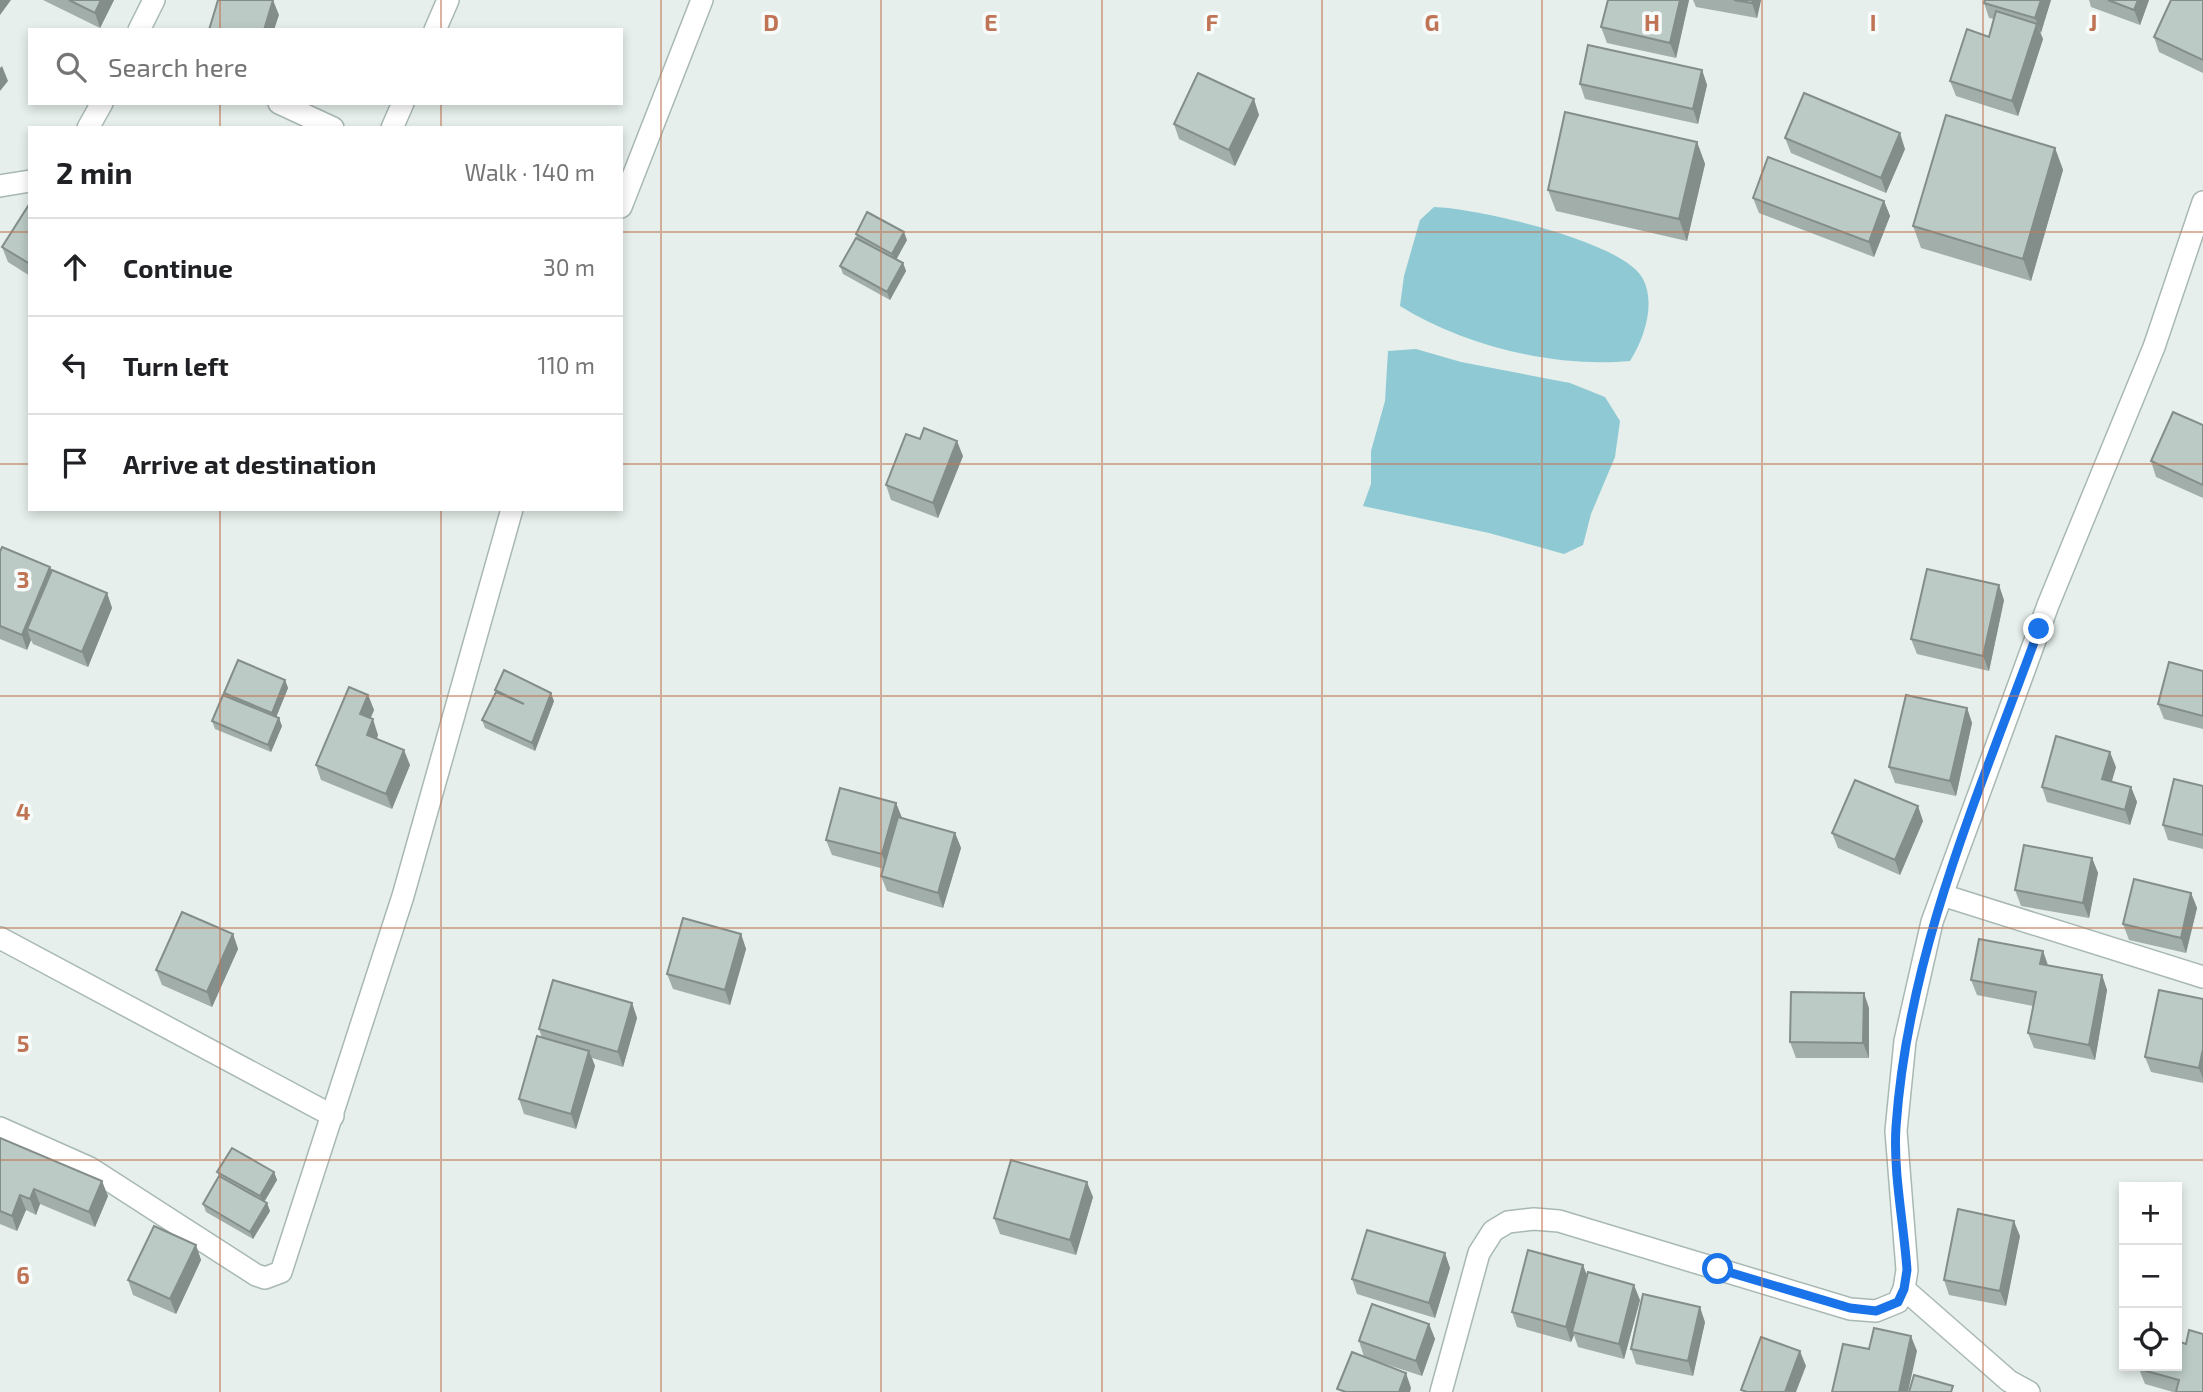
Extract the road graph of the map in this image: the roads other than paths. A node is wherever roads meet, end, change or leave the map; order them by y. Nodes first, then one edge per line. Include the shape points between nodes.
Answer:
1 (154, 0) edge
2 (448, 0) edge
3 (702, 0) edge
4 (140, 28) edge
5 (436, 28) edge
6 (101, 105) edge
7 (283, 105) edge
8 (402, 105) edge
9 (89, 126) edge
10 (329, 126) edge
11 (393, 126) edge
12 (28, 181) edge
13 (0, 186) edge
14 (623, 202) edge
15 (2203, 202) edge
16 (511, 511) edge
17 (1942, 895) junction
18 (0, 938) edge
19 (2203, 977) edge
20 (333, 1116) junction
21 (0, 1128) edge
22 (1904, 1289) junction
23 (1441, 1392) edge
24 (2029, 1392) edge

1 - 4 street
2 - 5 street
3 - 14 street
6 - 9 street
7 - 10 street
8 - 11 street
12 - 13 street
15 - 17 street via 2154,347 2048,605
16 - 20 street via 402,896
17 - 19 street
17 - 22 street via 1905,1041 1896,1131 1907,1270
18 - 20 street
20 - 21 street via 281,1272 265,1278 90,1168
22 - 23 street via 1889,1308 1850,1308 1559,1221 1508,1222 1493,1231 1479,1253
22 - 24 street via 2009,1381

